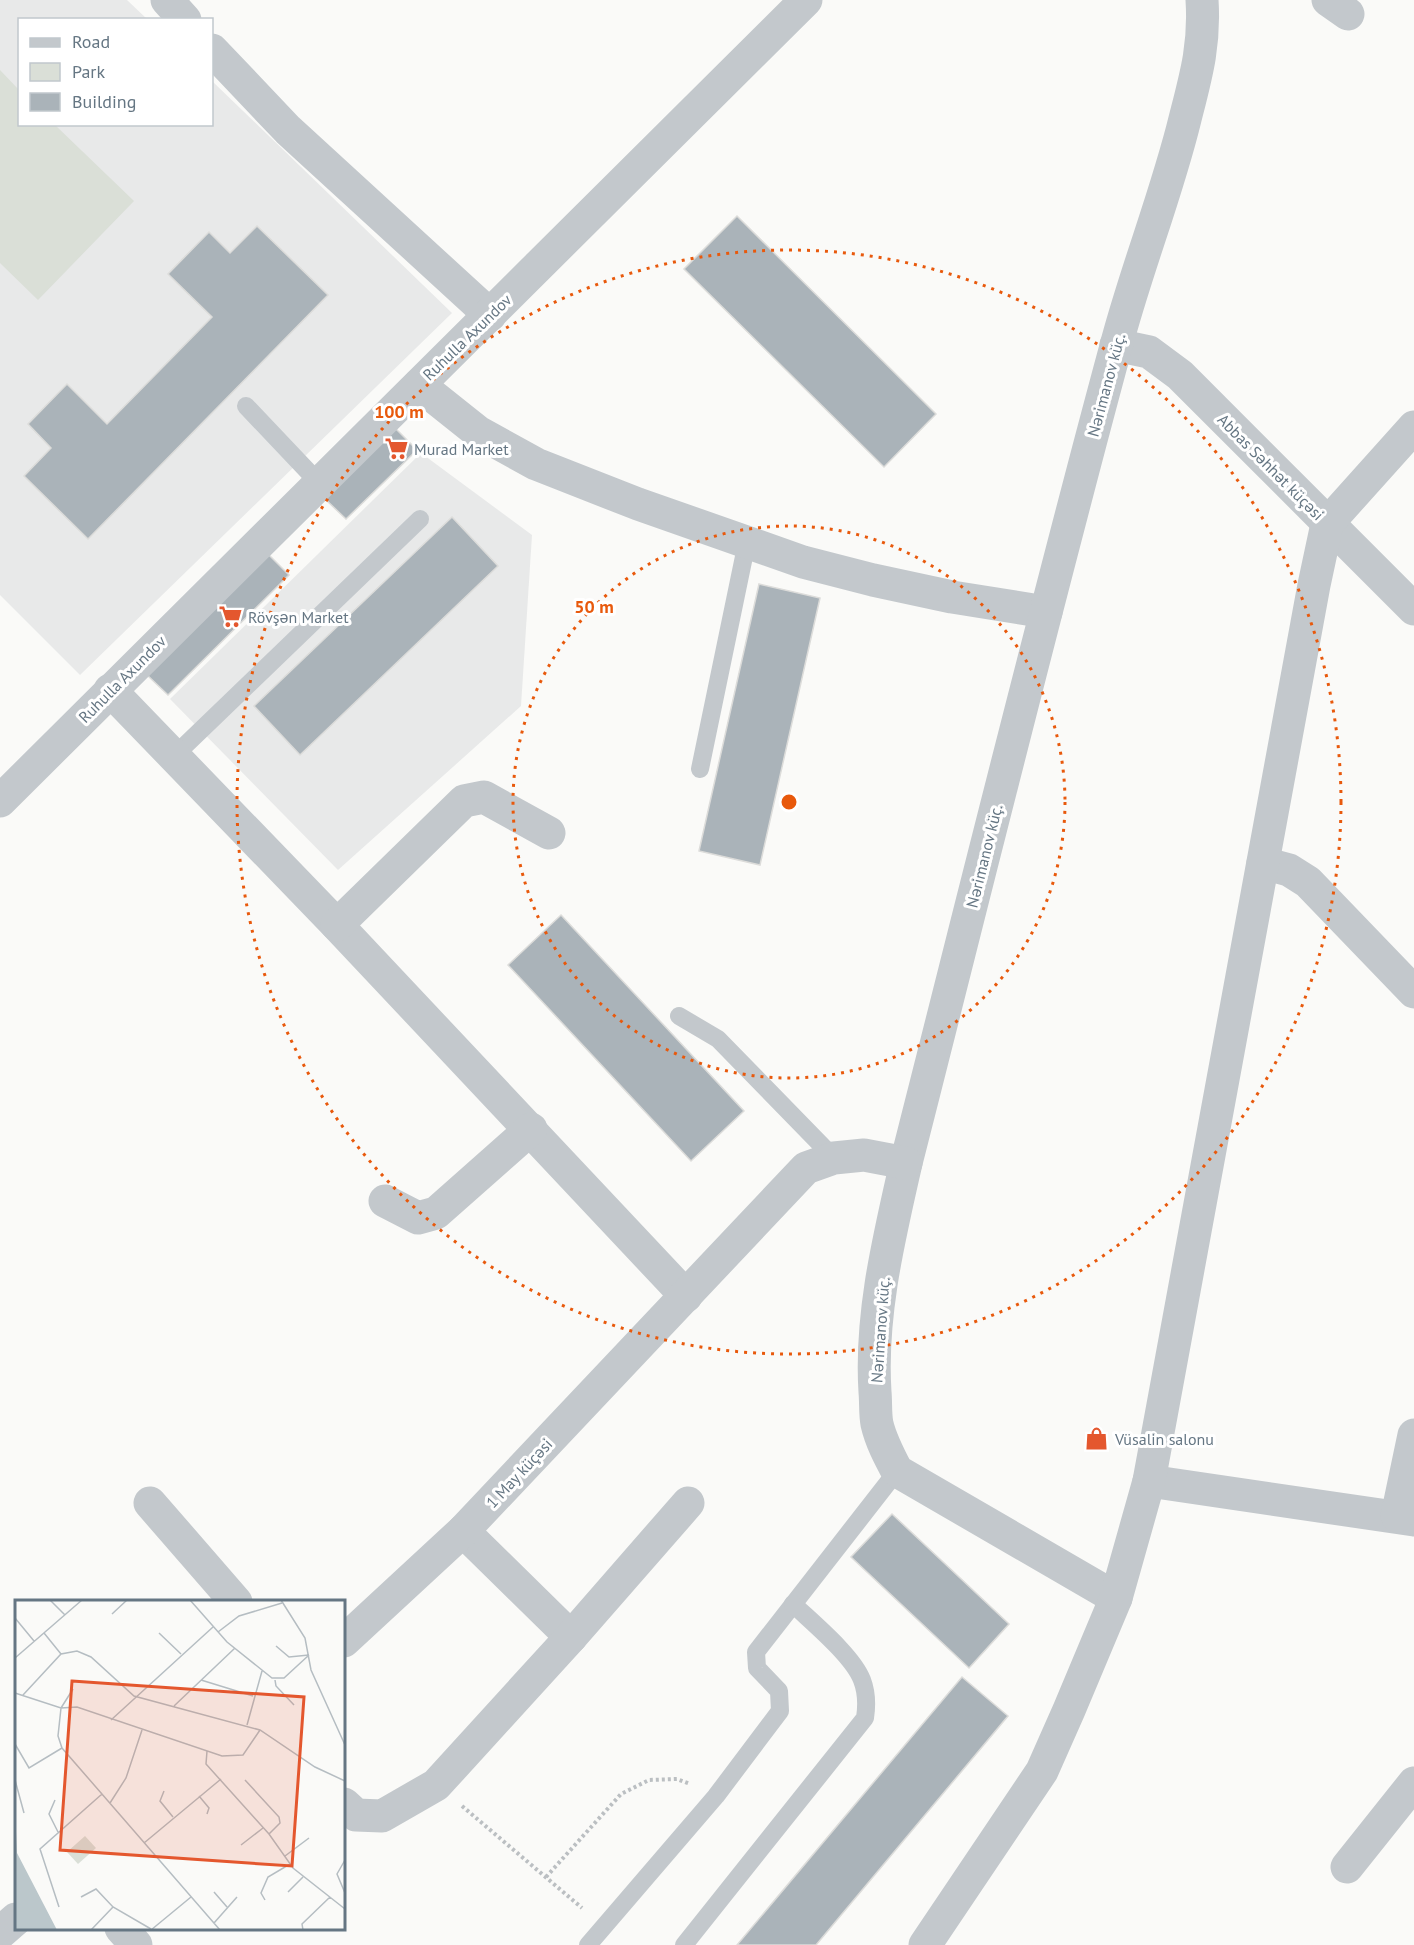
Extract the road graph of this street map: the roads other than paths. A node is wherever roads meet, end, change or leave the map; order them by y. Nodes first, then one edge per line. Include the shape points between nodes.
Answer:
1 (167, 0) edge
2 (806, 0) edge
3 (1202, 0) edge
4 (182, 18) edge
5 (213, 51) edge
6 (490, 315) junction
7 (1116, 345) junction
8 (418, 385) junction
9 (246, 406) dead end
10 (1414, 427) edge
11 (319, 483) junction
12 (420, 519) dead end
13 (1327, 524) junction
14 (747, 542) junction
15 (1414, 609) edge
16 (1046, 612) junction
17 (110, 690) junction
18 (174, 756) junction
19 (700, 769) dead end
20 (0, 801) edge
21 (549, 833) dead end
22 (1263, 863) junction
23 (336, 924) junction
24 (1414, 992) edge
25 (679, 1016) dead end
26 (531, 1129) junction
27 (834, 1158) junction
28 (906, 1163) junction
29 (385, 1201) dead end
30 (686, 1296) junction
31 (1414, 1435) edge
32 (897, 1471) junction
33 (1149, 1481) junction
34 (150, 1503) dead end
35 (688, 1503) dead end
36 (1406, 1518) edge
37 (463, 1532) junction
38 (1116, 1598) junction
39 (234, 1600) edge
40 (793, 1604) junction
41 (571, 1637) junction
42 (345, 1640) edge
43 (1414, 1783) edge
44 (345, 1805) edge
45 (1347, 1867) dead end
46 (122, 1930) edge
47 (136, 1945) edge
48 (588, 1945) edge
49 (684, 1945) edge
50 (925, 1945) edge

1 - 4 street
2 - 6 street, Ruhulla Axundov
3 - 7 street, Nərimanov küç. via 1200,59 1178,150
5 - 6 street via 288,130
6 - 8 street, Ruhulla Axundov
7 - 13 street, Abbas Səhhət küçəsi via 1149,352 1180,375
7 - 16 street, Nərimanov küç.
8 - 11 street, Ruhulla Axundov
8 - 14 street via 478,432 536,464
9 - 11 lane
10 - 13 street
11 - 17 street, Ruhulla Axundov
12 - 18 lane
13 - 15 street, Abbas Səhhət küçəsi
13 - 22 street
14 - 16 street via 873,580
14 - 19 lane
16 - 28 street, Nərimanov küç.
17 - 18 street
17 - 20 street, Ruhulla Axundov
18 - 23 street
21 - 23 street via 484,797 464,801
22 - 24 street via 1289,870 1308,882
22 - 33 street
23 - 26 street
25 - 27 lane via 718,1039
26 - 29 street via 436,1213 418,1218
26 - 30 street
27 - 28 street, 1 May küçəsi via 864,1155
27 - 30 street, 1 May küçəsi via 806,1168
28 - 32 street, Nərimanov küç. via 879,1297 874,1369 877,1424
30 - 37 street, 1 May küçəsi
31 - 36 street
32 - 38 street
32 - 40 lane
33 - 36 street
33 - 38 street
34 - 39 street
35 - 41 street
37 - 41 street
37 - 42 street, 1 May küçəsi
38 - 50 street via 1042,1770
40 - 48 lane via 756,1652 757,1668 780,1691 780,1711 716,1796
40 - 49 lane via 852,1662 862,1679 866,1718
41 - 44 street via 436,1785 382,1816 356,1815
43 - 45 street
46 - 47 street

